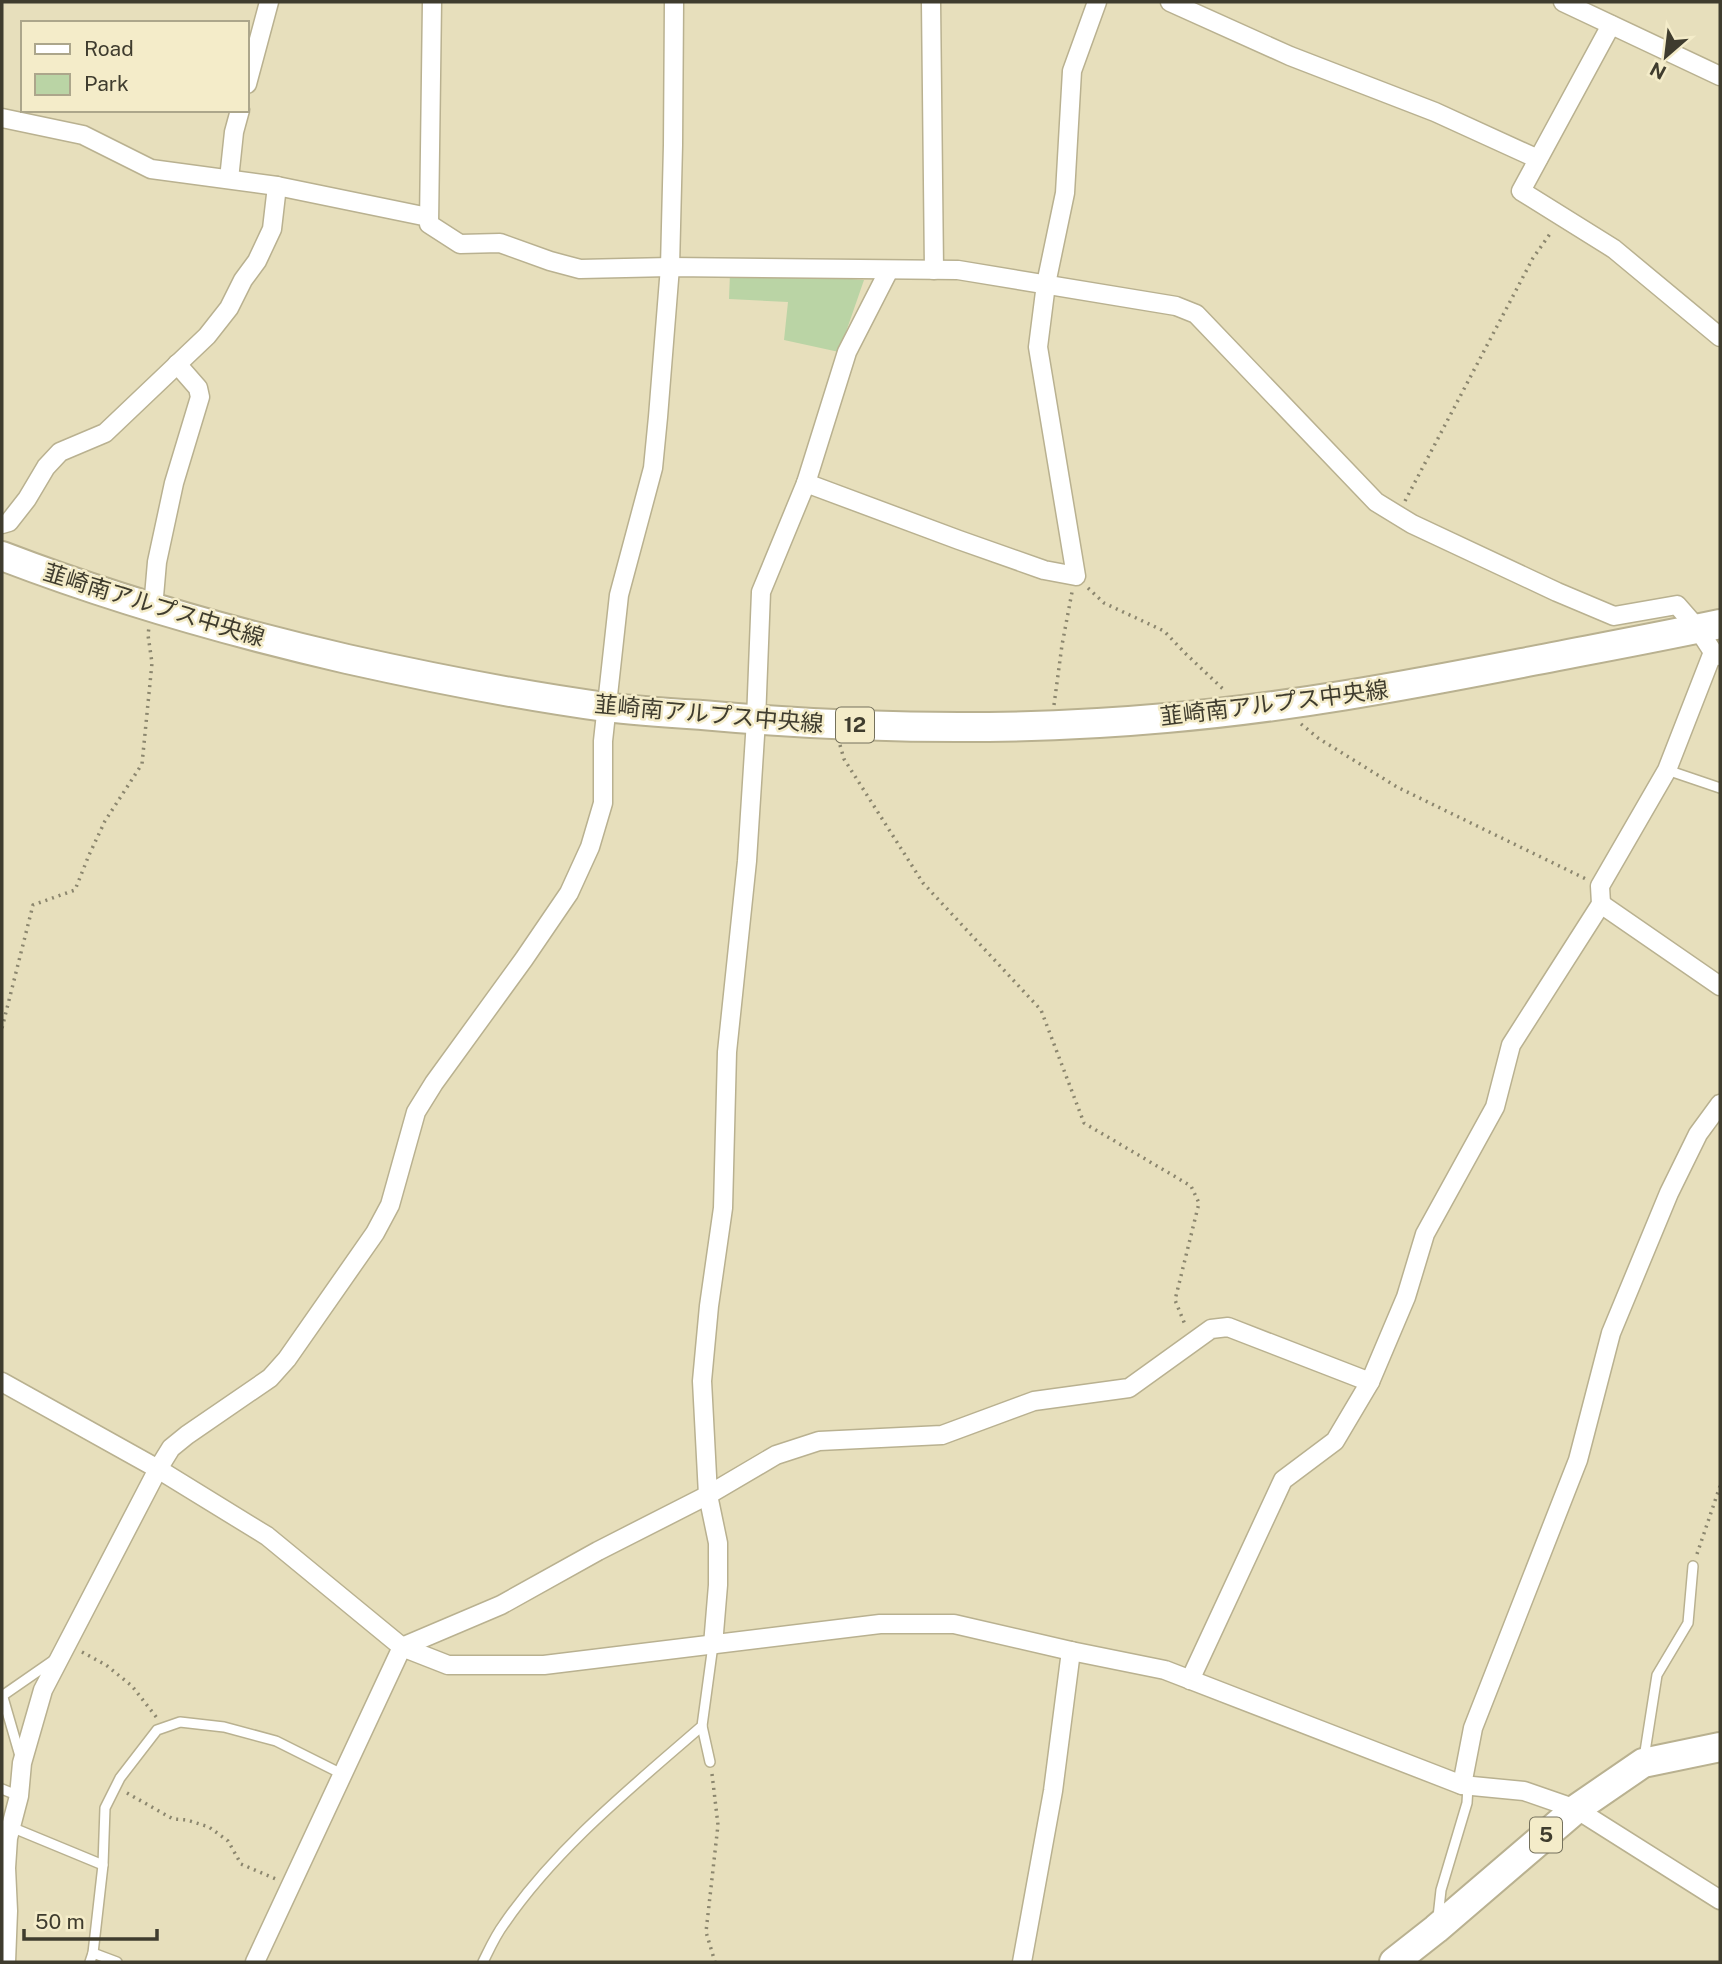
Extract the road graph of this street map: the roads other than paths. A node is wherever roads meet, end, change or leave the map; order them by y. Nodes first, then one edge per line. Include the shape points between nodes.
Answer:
1 (269, 2) edge
2 (432, 2) edge
3 (674, 2) edge
4 (931, 2) edge
5 (1097, 2) edge
6 (1170, 2) edge
7 (1563, 2) edge
8 (1611, 25) junction
9 (1720, 76) edge
10 (248, 80) edge
11 (239, 112) edge
12 (2, 118) edge
13 (1538, 159) junction
14 (229, 179) junction
15 (277, 186) junction
16 (428, 217) junction
17 (670, 267) junction
18 (889, 270) junction
19 (934, 270) junction
20 (1045, 284) junction
21 (1720, 337) edge
22 (177, 364) junction
23 (806, 482) junction
24 (2, 524) edge
25 (2, 556) edge
26 (153, 608) junction
27 (1713, 640) edge
28 (607, 707) junction
29 (756, 720) junction
30 (1667, 770) junction
31 (1720, 788) edge
32 (1601, 895) junction
33 (1720, 986) edge
34 (1720, 1104) edge
35 (2, 1382) edge
36 (1370, 1382) junction
37 (158, 1469) junction
38 (708, 1495) junction
39 (1693, 1566) road end
40 (713, 1645) junction
41 (402, 1647) junction
42 (64, 1649) junction
43 (1071, 1651) junction
44 (1190, 1680) junction
45 (2, 1695) edge
46 (702, 1726) junction
47 (1720, 1747) edge
48 (710, 1762) road end
49 (22, 1763) junction
50 (1643, 1763) junction
51 (342, 1774) junction
52 (1465, 1785) junction
53 (2, 1789) edge
54 (19, 1796) junction
55 (1576, 1810) junction
56 (11, 1827) junction
57 (103, 1865) junction
58 (1720, 1900) edge
59 (1436, 1929) junction
60 (91, 1957) edge
61 (6, 1962) edge
62 (117, 1962) edge
63 (255, 1962) edge
64 (482, 1962) edge
65 (1022, 1962) edge
66 (1394, 1962) edge

1 - 10 street
2 - 16 street
3 - 17 street
4 - 19 street
5 - 20 street via 1072,71 1065,193
6 - 13 street
7 - 8 street
8 - 9 street
8 - 13 street
11 - 14 street
12 - 14 street via 83,135 151,169
13 - 21 street via 1521,191 1614,249
14 - 15 street
15 - 16 street
15 - 22 street via 272,229 257,261 229,308
16 - 17 street via 429,224 460,244 500,243 580,269
17 - 18 street
17 - 28 street via 653,468 619,596
18 - 19 street
18 - 23 street via 846,352
19 - 20 street
20 - 23 street via 1038,346 1076,576 971,545
20 - 27 street via 1176,306 1196,314 1376,502 1412,524 1614,616 1677,606
22 - 24 street via 105,433 60,452 9,522
22 - 26 street via 198,388 200,397 157,562
23 - 29 street via 761,592
25 - 26 main road, 韮崎南アルプス中央線 / 12
26 - 28 main road, 韮崎南アルプス中央線 / 12 via 438,679
27 - 29 main road, 韮崎南アルプス中央線 / 12 via 1295,704 1169,718 944,727
27 - 30 street
28 - 29 main road, 韮崎南アルプス中央線 / 12
28 - 37 street via 603,803 590,847 569,893 416,1112 390,1205 375,1233 270,1378 187,1435 171,1448
29 - 38 street via 727,1052 723,1208 702,1381
30 - 31 lane
30 - 32 street
32 - 33 street
32 - 36 street via 1511,1045 1495,1107 1425,1234 1406,1297
34 - 52 street via 1698,1134 1669,1193 1611,1333 1578,1460 1473,1728
35 - 37 street
36 - 38 street via 1228,1326 1211,1329 1129,1388 1034,1402 942,1435 819,1441 776,1455
36 - 44 street via 1335,1441 1283,1480
37 - 41 street via 267,1536
37 - 42 street
38 - 40 street via 718,1543
38 - 41 street via 501,1605
39 - 50 lane via 1688,1623 1657,1675
40 - 41 street via 544,1665 447,1665
40 - 43 street via 880,1624 954,1623
40 - 46 lane
41 - 51 street
42 - 45 lane
42 - 49 street via 43,1690
43 - 44 street via 1165,1670
43 - 65 street via 1053,1791
44 - 52 street
45 - 49 lane
46 - 48 lane
46 - 64 lane via 589,1826 533,1886
47 - 50 main road, 5
49 - 54 street
50 - 55 main road, 5
51 - 57 lane via 276,1741 224,1727 180,1722 157,1730 120,1778 105,1808
51 - 63 street
52 - 55 street via 1524,1791
52 - 59 lane via 1467,1803 1441,1890
53 - 54 lane
54 - 56 street
55 - 58 street
55 - 59 main road, 5
56 - 57 lane
56 - 61 street
57 - 60 lane
59 - 66 main road, 5
60 - 62 lane

